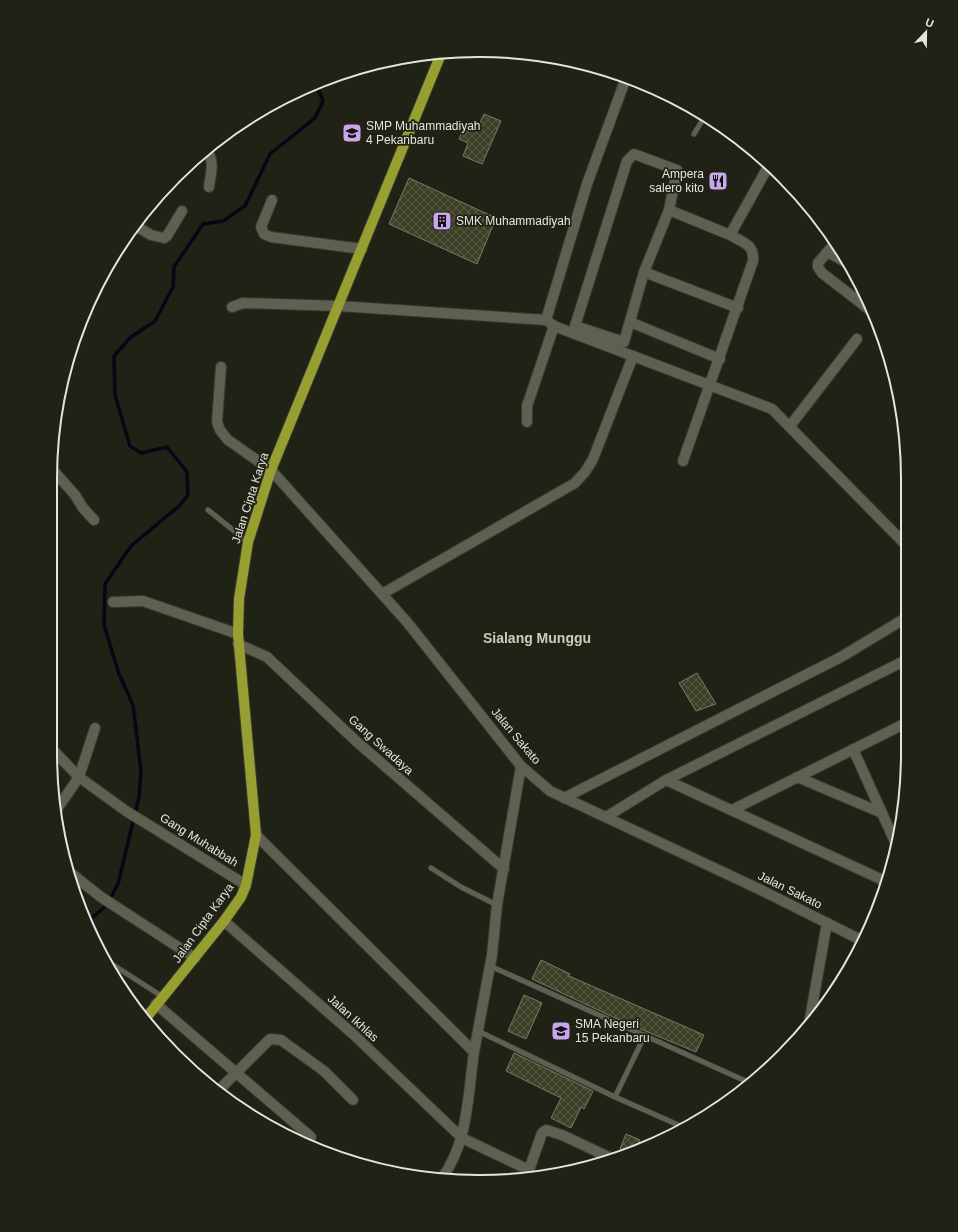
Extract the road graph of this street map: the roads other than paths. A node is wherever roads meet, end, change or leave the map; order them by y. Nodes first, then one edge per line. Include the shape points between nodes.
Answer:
1 (439, 59) edge
2 (624, 83) edge
3 (702, 121) edge
4 (694, 134) dead end
5 (209, 155) edge
6 (766, 170) edge
7 (209, 187) dead end
8 (272, 200) dead end
9 (669, 210) junction
10 (182, 211) dead end
11 (140, 228) edge
12 (730, 235) junction
13 (831, 247) edge
14 (362, 249) junction
15 (827, 252) junction
16 (838, 258) edge
17 (644, 272) junction
18 (863, 304) edge
19 (339, 306) junction
20 (232, 307) dead end
21 (738, 308) junction
22 (630, 322) junction
23 (550, 323) junction
24 (857, 339) dead end
25 (633, 356) junction
26 (720, 359) junction
27 (221, 367) dead end
28 (711, 385) junction
29 (527, 422) dead end
30 (790, 426) junction
31 (683, 461) dead end
32 (271, 470) junction
33 (57, 475) edge
34 (208, 510) dead end
35 (94, 520) dead end
36 (901, 539) edge
37 (248, 542) junction
38 (382, 594) junction
39 (113, 602) dead end
40 (901, 621) edge
41 (238, 639) junction
42 (901, 662) edge
43 (901, 725) edge
44 (95, 728) dead end
45 (853, 749) junction
46 (57, 754) edge
47 (521, 766) junction
48 (79, 777) junction
49 (797, 777) junction
50 (666, 780) junction
51 (564, 798) junction
52 (60, 803) edge
53 (732, 810) junction
54 (882, 813) junction
55 (606, 817) junction
56 (256, 835) junction
57 (893, 837) edge
58 (431, 868) dead end
59 (504, 869) junction
60 (75, 877) edge
61 (882, 880) edge
62 (246, 885) junction
63 (497, 904) junction
64 (224, 921) junction
65 (827, 923) junction
66 (858, 938) edge
67 (195, 958) junction
68 (490, 966) junction
69 (117, 969) edge
70 (160, 1001) junction
71 (811, 1014) edge
72 (148, 1015) edge
73 (478, 1032) junction
74 (645, 1035) junction
75 (474, 1052) junction
76 (236, 1073) junction
77 (745, 1081) edge
78 (221, 1088) edge
79 (615, 1097) junction
80 (352, 1100) dead end
81 (678, 1125) edge
82 (311, 1137) dead end
83 (462, 1138) junction
84 (606, 1156) edge
85 (527, 1172) edge
86 (529, 1172) edge
87 (445, 1173) edge

1 - 14 main road, Jalan Cipta Karya
2 - 23 street via 587,184
3 - 4 lane
5 - 7 street via 212,164
6 - 12 street
8 - 14 street via 261,227 264,234
9 - 12 street
9 - 17 street
9 - 22 street via 676,170 637,154 630,156 575,326 624,342
10 - 11 street via 167,236 159,238
12 - 21 street via 750,247 753,252
13 - 15 street
14 - 19 main road, Jalan Cipta Karya
15 - 16 street
15 - 18 street via 818,263 822,273
17 - 21 street
17 - 22 street
19 - 20 street via 243,303
19 - 23 street
19 - 32 main road, Jalan Cipta Karya
21 - 26 street
22 - 26 street
23 - 25 street
23 - 29 street via 527,406
24 - 30 street
25 - 28 street
25 - 38 street via 592,459 575,483
26 - 28 street
27 - 32 street, Jalan Sakato via 217,422 220,430 228,440
28 - 30 street via 772,409
28 - 31 street
30 - 36 street
32 - 37 main road, Jalan Cipta Karya
32 - 38 street, Jalan Sakato
33 - 35 street
34 - 37 lane
37 - 41 main road, Jalan Cipta Karya via 239,600
38 - 47 street, Jalan Sakato
39 - 41 street, Gang Swadaya via 144,601
40 - 51 street via 841,657
41 - 56 main road, Jalan Cipta Karya
41 - 59 street, Gang Swadaya via 267,657 357,742
42 - 50 street
43 - 45 street
44 - 48 street
45 - 49 street
45 - 54 street
46 - 48 street
47 - 51 street, Jalan Sakato via 550,791
47 - 59 street
48 - 52 street
48 - 62 street, Gang Muhabbah via 126,811
49 - 53 street
49 - 54 street
50 - 53 street
50 - 55 street
51 - 55 street, Jalan Sakato
53 - 61 street
54 - 57 street
55 - 65 street, Jalan Sakato
56 - 62 main road, Jalan Cipta Karya
56 - 75 street
58 - 63 lane via 461,887
59 - 63 street
60 - 67 street via 101,897
62 - 64 main road, Jalan Cipta Karya via 241,898
63 - 68 street
64 - 67 main road, Jalan Cipta Karya
64 - 83 street, Jalan Ikhlas via 353,1034
65 - 66 street, Jalan Sakato
65 - 71 street
67 - 70 main road, Jalan Cipta Karya
68 - 73 street
68 - 74 lane
69 - 70 lane
70 - 72 main road, Jalan Cipta Karya
70 - 76 street
73 - 75 street
73 - 79 lane
74 - 77 lane
74 - 79 lane
75 - 83 street
76 - 78 street
76 - 80 street via 270,1039 281,1040 324,1071
76 - 82 street
79 - 81 lane
83 - 85 street, Jalan Ikhlas
83 - 87 street
84 - 86 street via 546,1130 542,1133

